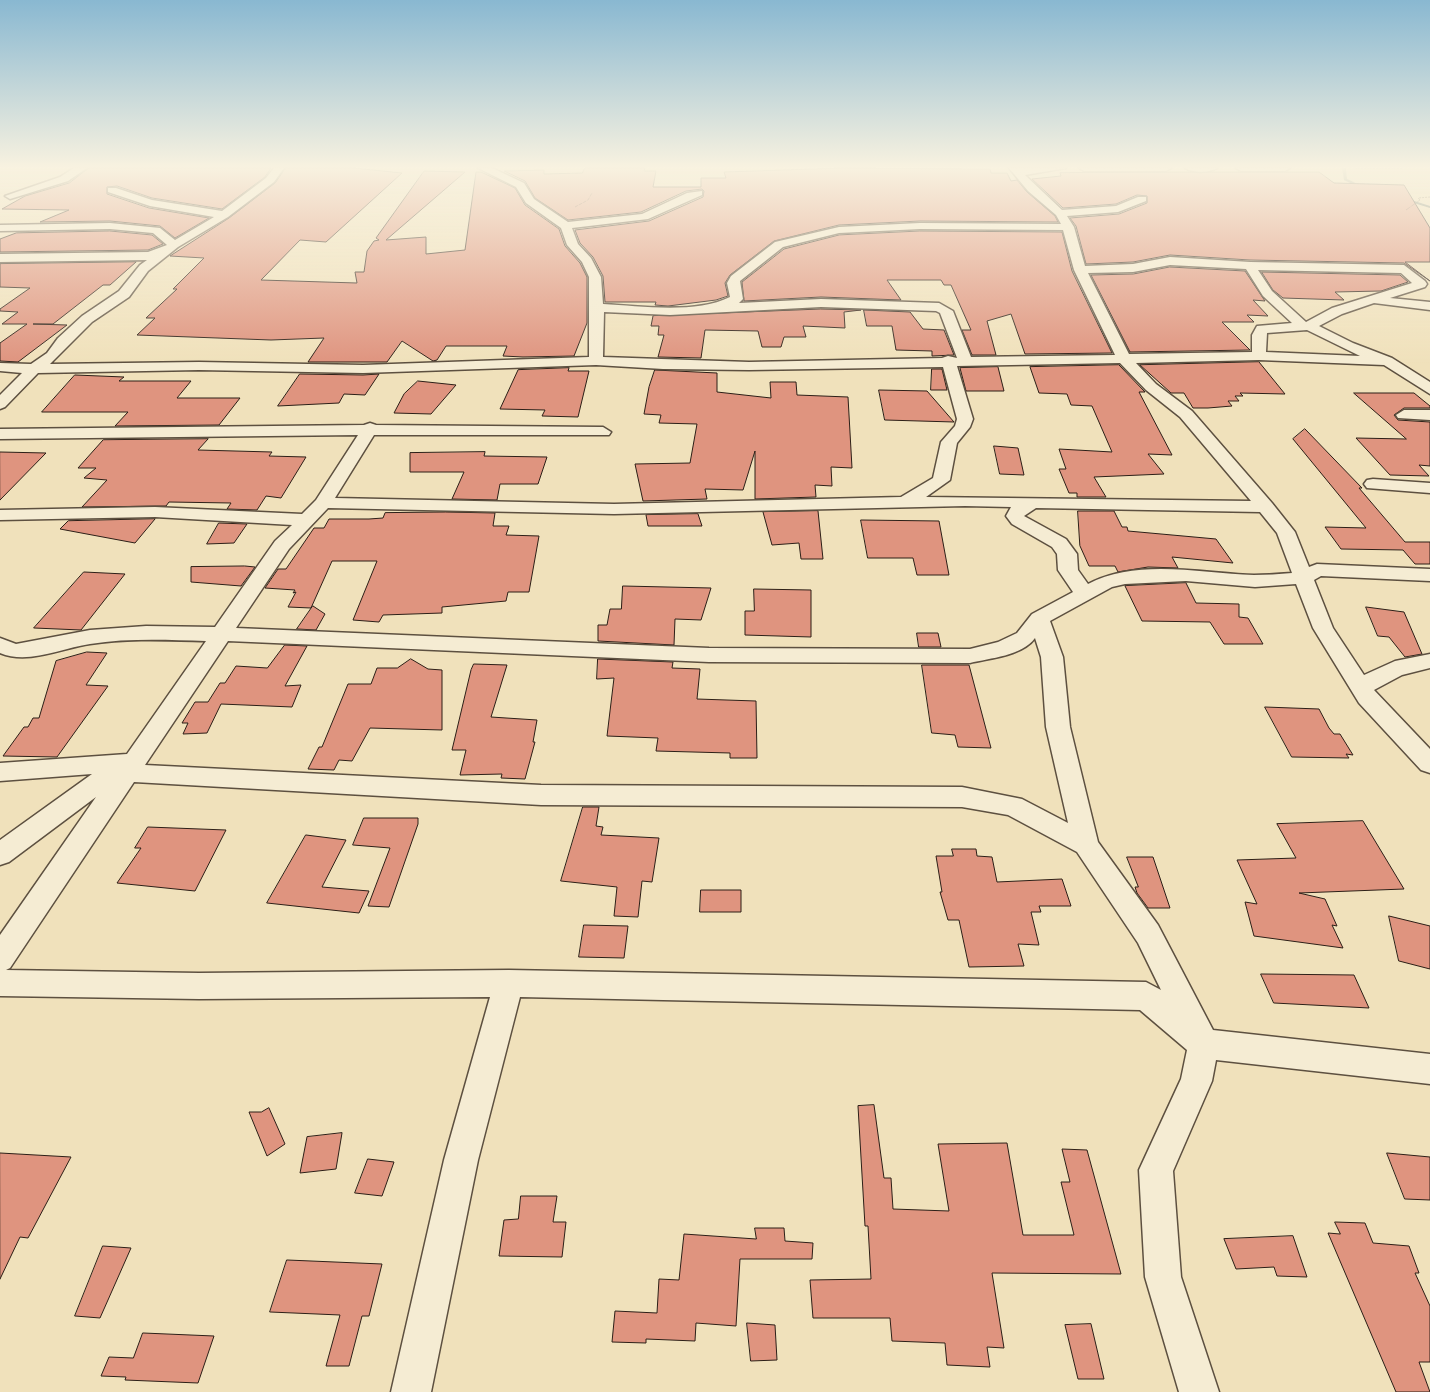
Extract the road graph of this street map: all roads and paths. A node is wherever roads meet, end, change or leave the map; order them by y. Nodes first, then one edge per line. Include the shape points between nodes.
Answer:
1 (158, 233) edge
2 (195, 233) edge
3 (569, 233) edge
4 (825, 233) edge
5 (1070, 233) edge
6 (171, 248) junction
7 (0, 258) edge
8 (1250, 266) junction
9 (1080, 270) junction
10 (1374, 300) junction
11 (1430, 306) edge
12 (597, 308) junction
13 (720, 308) junction
14 (1306, 326) junction
15 (1348, 346) junction
16 (1259, 356) junction
17 (1336, 359) junction
18 (948, 360) junction
19 (965, 360) junction
20 (1125, 360) junction
21 (596, 361) junction
22 (1386, 361) junction
23 (0, 367) edge
24 (34, 369) junction
25 (1430, 389) edge
26 (0, 404) edge
27 (1404, 415) dead end
28 (1430, 415) edge
29 (370, 428) junction
30 (603, 432) dead end
31 (0, 434) edge
32 (1373, 484) dead end
33 (1430, 488) edge
34 (906, 502) junction
35 (323, 503) junction
36 (1031, 503) junction
37 (1266, 507) junction
38 (0, 515) edge
39 (307, 520) junction
40 (1430, 575) edge
41 (1304, 578) junction
42 (1084, 594) junction
43 (1039, 619) junction
44 (224, 634) junction
45 (0, 645) edge
46 (1430, 661) edge
47 (1361, 688) junction
48 (130, 763) junction
49 (1430, 764) edge
50 (0, 772) edge
51 (1086, 845) junction
52 (0, 854) edge
53 (0, 959) edge
54 (0, 983) edge
55 (509, 983) junction
56 (1204, 1044) junction
57 (1430, 1069) edge
58 (411, 1392) edge
59 (1199, 1392) edge

1 - 6 street
2 - 6 street
3 - 12 street via 595,277
4 - 13 street via 770,249 734,279 738,299
5 - 9 street
6 - 7 street via 149,256
6 - 24 street via 144,268 124,294 87,319 52,356
8 - 9 street via 1170,261 1133,268
8 - 10 street via 1404,268 1421,284
8 - 14 street via 1268,292
9 - 20 street
10 - 11 street
10 - 14 street via 1336,311
12 - 13 street
12 - 21 street
13 - 19 street via 821,303 939,307 946,311
14 - 15 street
14 - 16 street via 1262,329
15 - 17 street via 1348,351
15 - 22 street
16 - 17 street
16 - 20 street
17 - 22 street
18 - 19 street
18 - 21 street via 749,366
18 - 34 street via 965,419 949,442 942,480
19 - 20 street
20 - 37 street via 1151,388 1186,414
21 - 24 street via 363,369 199,366
22 - 25 street
23 - 24 street
24 - 26 street
27 - 28 street
29 - 30 street
29 - 31 street
29 - 35 street
32 - 33 street
34 - 35 street via 614,509
34 - 36 street
35 - 39 street
36 - 37 street
36 - 42 street via 1018,510 1015,516 1059,543 1067,554 1068,570
37 - 41 street via 1286,532
38 - 39 street via 155,512
39 - 44 street via 282,545
40 - 41 street via 1317,570
41 - 42 street via 1255,581 1186,575 1125,578 1105,583
41 - 47 street via 1323,628
42 - 43 street
43 - 44 street via 1024,638 1004,648 970,656 709,655
43 - 51 street via 1052,657 1058,727
44 - 45 street via 90,636 14,651
44 - 48 street
46 - 47 street via 1416,662 1379,676
47 - 49 street
48 - 50 street
48 - 51 street via 541,795 962,797 1013,806
48 - 52 street
48 - 53 street
51 - 56 street via 1148,934
54 - 55 street via 199,986
55 - 56 street via 1146,996
55 - 58 street via 461,1160
56 - 57 street
56 - 59 street via 1196,1081 1156,1170 1164,1277

